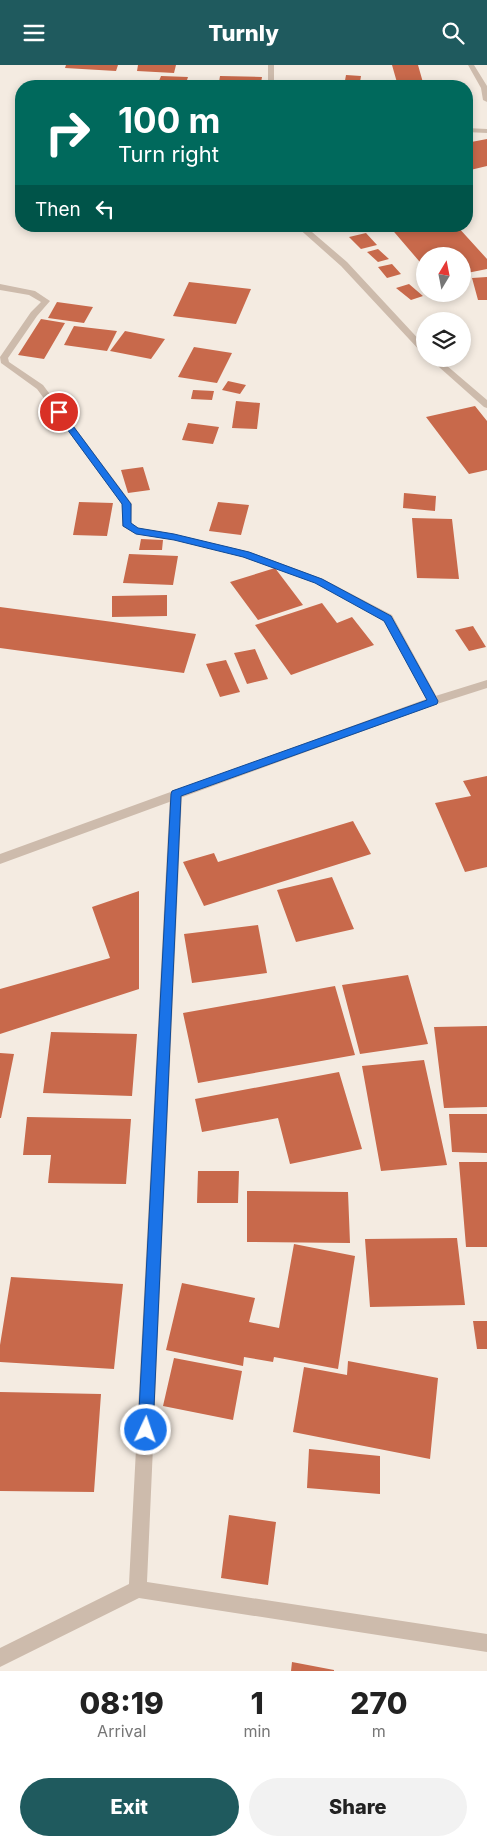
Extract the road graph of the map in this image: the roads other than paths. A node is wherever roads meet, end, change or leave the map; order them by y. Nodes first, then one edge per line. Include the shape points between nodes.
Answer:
1 (271, 65) edge
2 (471, 65) edge
3 (271, 80) edge
4 (487, 100) edge
5 (473, 130) edge
6 (487, 131) edge
7 (307, 232) edge
8 (0, 287) edge
9 (416, 341) edge
10 (443, 367) edge
11 (487, 405) edge
12 (487, 684) edge
13 (433, 701) junction
14 (176, 794) junction
15 (0, 859) edge
16 (138, 1589) junction
17 (487, 1643) edge
18 (0, 1657) edge

1 - 3 street
2 - 4 street via 485,88
5 - 6 street
7 - 9 street via 344,264
8 - 13 street via 32,293 46,301 4,358 5,363 40,387 127,504 126,524 136,531 246,554 319,581 388,619
10 - 11 street
12 - 13 street
13 - 14 street
14 - 15 street
14 - 16 street
16 - 17 street
16 - 18 street

